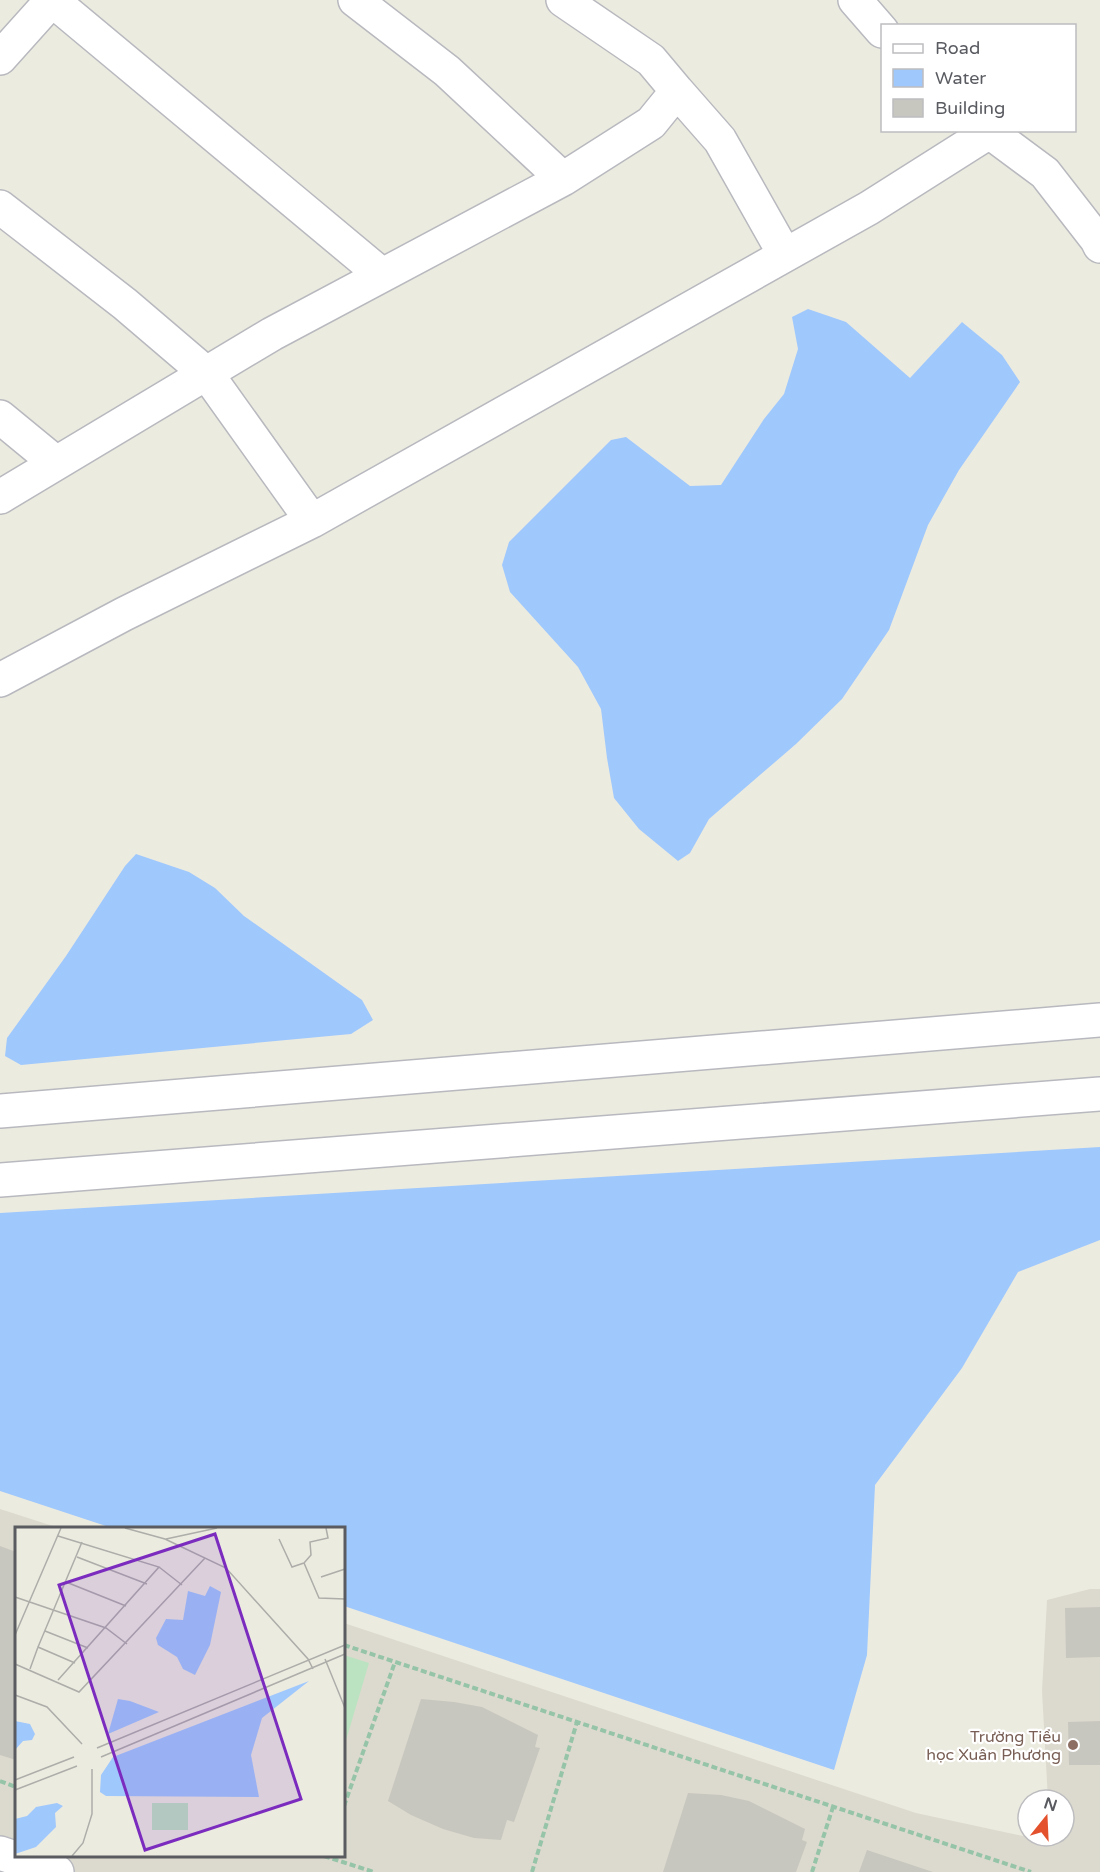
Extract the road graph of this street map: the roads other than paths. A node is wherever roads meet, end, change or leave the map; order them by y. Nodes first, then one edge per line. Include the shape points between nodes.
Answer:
1 (52, 0) edge
2 (355, 0) edge
3 (563, 0) edge
4 (855, 0) edge
5 (881, 30) edge
6 (0, 58) edge
7 (677, 92) junction
8 (986, 132) edge
9 (989, 132) edge
10 (563, 179) junction
11 (0, 207) edge
12 (1100, 246) edge
13 (786, 255) junction
14 (382, 275) junction
15 (207, 374) junction
16 (0, 417) edge
17 (56, 463) junction
18 (0, 497) edge
19 (312, 521) junction
20 (0, 680) edge
21 (1100, 1020) edge
22 (1100, 1094) edge
23 (0, 1111) edge
24 (0, 1180) edge
25 (0, 1853) edge
26 (57, 1872) edge

1 - 6 street
1 - 14 street
2 - 10 street via 447,71
3 - 7 street via 651,60
4 - 5 street
7 - 10 street via 651,123
7 - 13 street via 720,140
8 - 13 street via 869,208
9 - 12 street via 1045,173
10 - 14 street
11 - 15 street
13 - 19 street
14 - 15 street
15 - 17 street
15 - 19 street
16 - 17 street
17 - 18 street
19 - 20 street
21 - 23 street
22 - 24 street
25 - 26 street

